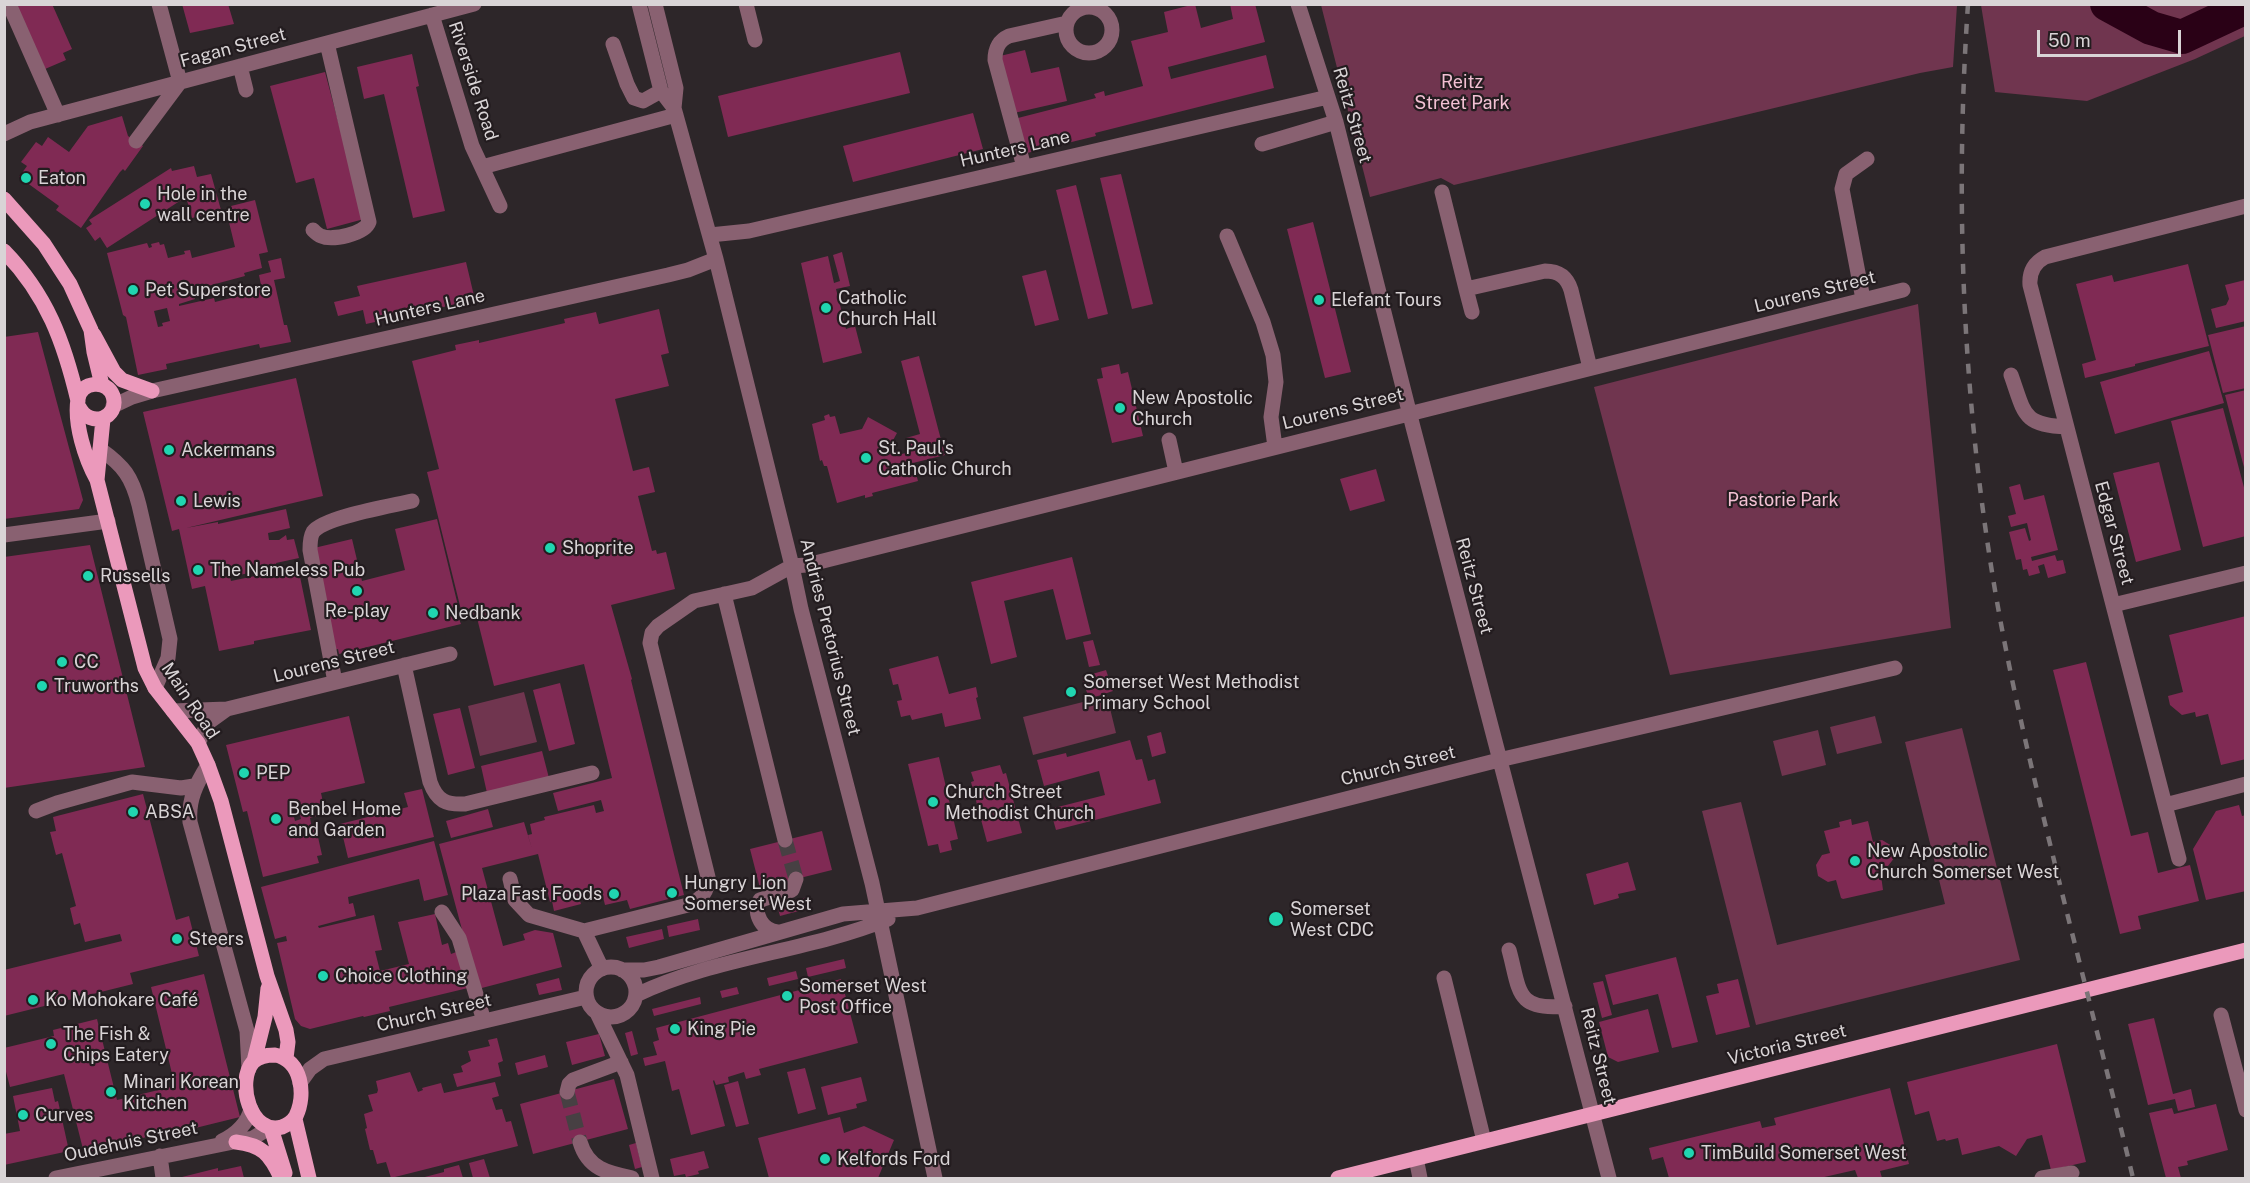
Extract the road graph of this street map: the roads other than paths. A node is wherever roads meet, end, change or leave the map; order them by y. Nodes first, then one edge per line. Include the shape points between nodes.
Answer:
1 (9, 4) edge
2 (159, 4) edge
3 (474, 4) edge
4 (639, 4) edge
5 (655, 4) edge
6 (746, 4) edge
7 (1298, 4) edge
8 (1083, 6) edge
9 (436, 11) edge
10 (1067, 23) junction
11 (755, 39) dead end
12 (327, 43) junction
13 (613, 44) dead end
14 (240, 66) junction
15 (180, 82) junction
16 (246, 90) dead end
17 (661, 91) junction
18 (1328, 97) junction
19 (675, 112) junction
20 (58, 115) junction
21 (1336, 122) junction
22 (4, 134) edge
23 (136, 141) dead end
24 (1262, 144) dead end
25 (1867, 159) dead end
26 (479, 163) junction
27 (1024, 167) junction
28 (1442, 192) dead end
29 (4, 199) edge
30 (500, 206) dead end
31 (2246, 206) edge
32 (313, 230) dead end
33 (710, 235) junction
34 (1227, 236) dead end
35 (4, 251) edge
36 (716, 260) junction
37 (1466, 290) junction
38 (1903, 290) dead end
39 (1863, 299) junction
40 (1472, 312) dead end
41 (91, 330) junction
42 (1590, 368) junction
43 (2011, 375) dead end
44 (104, 387) junction
45 (152, 391) junction
46 (78, 404) junction
47 (113, 406) junction
48 (1410, 413) junction
49 (103, 419) junction
50 (2067, 427) junction
51 (1169, 440) dead end
52 (1275, 447) junction
53 (100, 449) junction
54 (1176, 472) junction
55 (97, 480) junction
56 (412, 501) dead end
57 (108, 521) junction
58 (4, 535) edge
59 (792, 566) junction
60 (2246, 573) edge
61 (724, 594) junction
62 (2113, 605) junction
63 (450, 654) dead end
64 (404, 665) junction
65 (1895, 668) dead end
66 (335, 682) junction
67 (155, 688) junction
68 (227, 709) junction
69 (173, 711) junction
70 (198, 743) junction
71 (1499, 760) junction
72 (208, 765) junction
73 (592, 773) dead end
74 (2246, 784) edge
75 (194, 786) junction
76 (2165, 805) junction
77 (36, 811) dead end
78 (785, 840) tunnel mouth
79 (2179, 859) dead end
80 (510, 879) dead end
81 (795, 879) dead end
82 (442, 912) dead end
83 (879, 917) junction
84 (584, 931) junction
85 (778, 932) junction
86 (1509, 950) dead end
87 (2246, 950) edge
88 (602, 969) junction
89 (622, 970) junction
90 (267, 976) junction
91 (1444, 978) dead end
92 (636, 995) junction
93 (586, 997) junction
94 (1565, 1006) junction
95 (597, 1013) junction
96 (2221, 1015) dead end
97 (484, 1021) junction
98 (286, 1058) junction
99 (621, 1062) junction
100 (252, 1065) junction
101 (300, 1083) junction
102 (567, 1092) dead end
103 (2245, 1104) edge
104 (251, 1109) junction
105 (1593, 1114) junction
106 (295, 1119) junction
107 (270, 1128) junction
108 (1484, 1141) junction
109 (236, 1142) junction
110 (580, 1142) tunnel mouth
111 (213, 1145) junction
112 (160, 1156) junction
113 (1416, 1158) junction
114 (2072, 1173) dead end
115 (56, 1179) edge
116 (163, 1179) edge
117 (284, 1179) edge
118 (309, 1179) edge
119 (632, 1179) edge
120 (652, 1179) edge
121 (935, 1179) edge
122 (1338, 1179) edge
123 (1420, 1179) edge
124 (1609, 1179) edge
125 (2042, 1179) edge

1 - 20 street
2 - 15 street
3 - 9 street, Fagan Street
4 - 17 street, Andries Pretorius Street
5 - 19 street, Andries Pretorius Street via 676,88
6 - 11 street
7 - 18 street, Reitz Street
8 - 10 street
8 - 10 street via 1106,14 1112,28 1108,44 1095,53 1079,51 1068,39
9 - 12 street, Fagan Street
9 - 26 street, Riverside Road
10 - 27 street via 1009,36 997,47 995,60
12 - 14 street, Fagan Street
12 - 32 street via 369,222 362,232 332,238 321,237
13 - 17 street via 634,98 643,101
14 - 15 street, Fagan Street
14 - 16 street
15 - 20 street, Fagan Street
15 - 23 street
17 - 19 street, Andries Pretorius Street
18 - 21 street, Reitz Street
18 - 27 street, Hunters Lane
19 - 26 street
19 - 33 street, Andries Pretorius Street
20 - 22 street, Fagan Street
21 - 24 street
21 - 48 street, Reitz Street
25 - 39 street via 1846,174 1842,189
26 - 30 street, Riverside Road
27 - 33 street, Hunters Lane via 749,231
28 - 37 street
29 - 41 main road via 44,244
31 - 50 street, Edgar Street via 2039,260 2032,270 2030,285
33 - 36 street, Andries Pretorius Street
34 - 52 street via 1274,355 1276,382 1271,417
35 - 46 main road, Main Road via 35,287 60,336
36 - 45 street, Hunters Lane via 668,275
36 - 59 street, Andries Pretorius Street
37 - 40 street
37 - 42 street via 1545,271 1558,273 1571,290
38 - 39 street, Lourens Street
39 - 42 street, Lourens Street
41 - 44 main road
41 - 45 main road via 114,372 122,380
42 - 48 street, Lourens Street
43 - 50 street via 2022,406 2034,423
44 - 45 street, Hunters Lane
44 - 46 main road via 86,387
44 - 47 main road via 113,396
45 - 47 street, Hunters Lane
46 - 49 main road via 91,419
46 - 55 main road, Main Road via 85,453
47 - 49 main road
48 - 52 street, Lourens Street
48 - 71 street, Reitz Street
49 - 53 main road, Main Road
50 - 62 street, Edgar Street
51 - 54 street
52 - 54 street, Lourens Street
53 - 55 main road, Main Road
53 - 67 street via 117,461 134,485 170,639 168,658
54 - 59 street, Lourens Street
55 - 57 main road, Main Road
56 - 66 street via 330,520 313,532 310,550
57 - 58 street
57 - 67 main road, Main Road via 145,668
59 - 61 street, Lourens Street via 752,588
59 - 83 street, Andries Pretorius Street
60 - 62 street
61 - 78 street
61 - 84 street, Lourens Street via 694,601 658,626 650,643 708,877 707,889 694,903
62 - 76 street, Edgar Street
63 - 64 street, Lourens Street
64 - 66 street, Lourens Street
64 - 73 street via 430,782 434,793 445,803 465,804
65 - 71 street, Church Street
66 - 68 street, Lourens Street
67 - 69 main road, Main Road
68 - 69 street, Lourens Street
68 - 70 street, Lourens Street via 209,722
69 - 70 main road, Main Road
70 - 72 main road, Main Road
71 - 83 street, Church Street
71 - 94 street, Reitz Street
72 - 75 street
72 - 90 main road, Main Road
74 - 76 street
75 - 77 street via 132,783
75 - 100 street via 190,822 247,1031
76 - 79 street, Edgar Street
80 - 84 street via 515,900 524,911
81 - 85 street via 792,890 758,903 763,926
82 - 97 street via 459,938
83 - 85 street, Church Street via 843,914
83 - 92 street, Church Street via 853,933 685,975
83 - 121 street, Andries Pretorius Street
84 - 88 street
85 - 89 street, Church Street via 659,967
86 - 94 street via 1522,995 1528,1002 1547,1008
87 - 105 main road, Victoria Street
88 - 89 street, Church Street
88 - 93 street via 590,978
89 - 92 street via 633,981
90 - 98 main road, Main Road via 286,1030
90 - 100 main road, Main Road via 267,1006
91 - 108 street
92 - 95 street, Church Street via 633,1005 622,1015 607,1017
93 - 95 street
93 - 97 street, Church Street
94 - 105 street, Reitz Street
95 - 99 street
96 - 103 street
97 - 101 street, Church Street via 324,1059
98 - 100 main road via 270,1055
98 - 101 main road via 292,1062
99 - 102 street via 573,1080
99 - 120 street
100 - 104 main road via 246,1086
101 - 106 main road
104 - 107 main road via 258,1121
104 - 111 street, Oudehuis Street via 243,1126
105 - 108 main road, Victoria Street
105 - 124 street, Reitz Street
106 - 107 main road via 288,1125
106 - 118 main road
107 - 109 street, Oudehuis Street
107 - 117 main road via 281,1156
108 - 113 main road, Victoria Street
109 - 111 street, Oudehuis Street
109 - 117 main road via 256,1145
110 - 119 street via 597,1168
111 - 112 street, Oudehuis Street
112 - 115 street, Oudehuis Street
112 - 116 street
113 - 122 main road, Victoria Street
113 - 123 street
114 - 125 street

